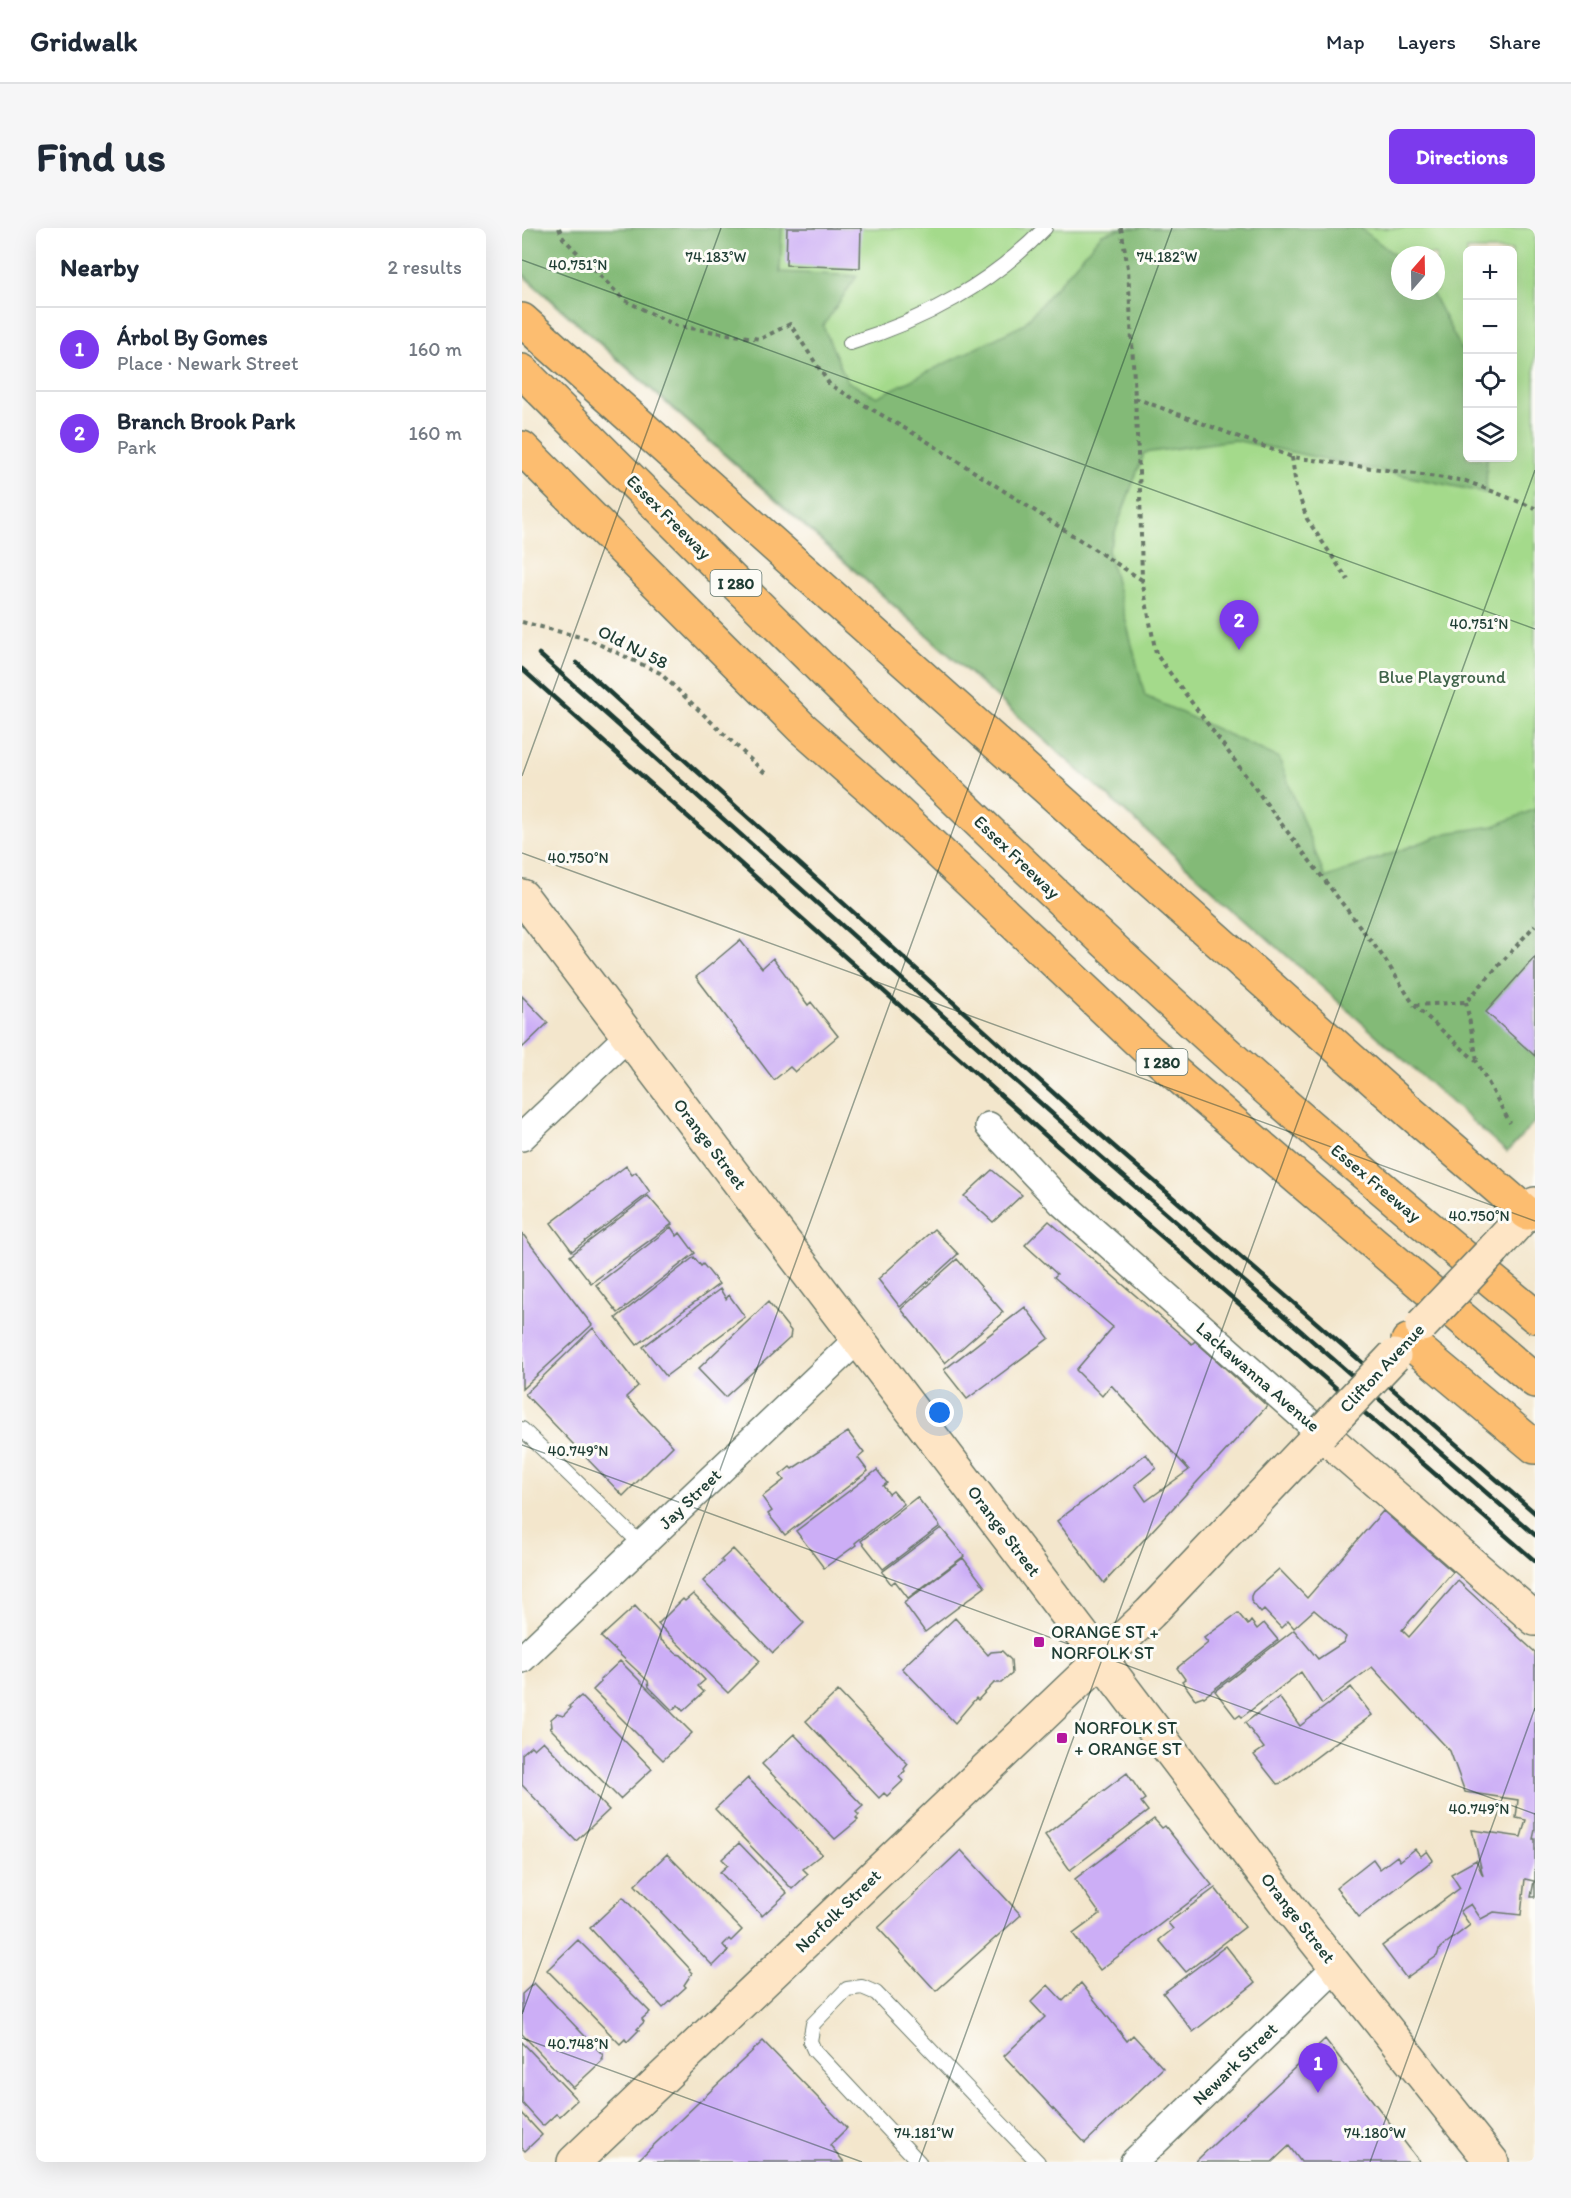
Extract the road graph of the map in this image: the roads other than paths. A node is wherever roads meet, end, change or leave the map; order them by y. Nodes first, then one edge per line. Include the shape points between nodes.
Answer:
1 (1045, 228) edge
2 (522, 320) edge
3 (850, 343) dead end
4 (522, 372) edge
5 (522, 448) edge
6 (522, 896) edge
7 (628, 1036) junction
8 (989, 1126) dead end
9 (522, 1137) edge
10 (1532, 1212) edge
11 (1535, 1316) edge
12 (858, 1339) junction
13 (1408, 1341) junction
14 (1535, 1381) edge
15 (522, 1429) edge
16 (1322, 1433) junction
17 (1535, 1447) edge
18 (642, 1545) junction
19 (1535, 1619) edge
20 (522, 1659) edge
21 (1101, 1659) junction
22 (1336, 1967) junction
23 (574, 2162) edge
24 (919, 2162) edge
25 (1038, 2162) edge
26 (1134, 2162) edge
27 (1492, 2162) edge

1 - 3 lane via 1022,251 970,290 914,320
2 - 10 highway via 1411,1113
4 - 11 highway, Essex Freeway / I 280 via 1124,960 1305,1122
5 - 14 highway, I 280 via 802,728 886,802 1148,1050
6 - 7 main road, Orange Street
7 - 9 street
7 - 12 main road, Orange Street
8 - 16 street, Lackawanna Avenue via 1062,1203
10 - 13 main road, Clifton Avenue, bridge
12 - 18 street, Jay Street
12 - 21 main road, Orange Street
13 - 16 main road, Clifton Avenue, bridge
13 - 17 highway
15 - 18 lane
16 - 19 main road, Lackawanna Avenue
16 - 21 main road, Clifton Avenue
18 - 20 street, Jay Street
21 - 22 main road, Orange Street
21 - 23 main road, Norfolk Street
22 - 26 street, Newark Street
22 - 27 main road, Orange Street
24 - 25 lane via 814,2050 810,2041 813,2024 847,1989 862,1987 876,1993

